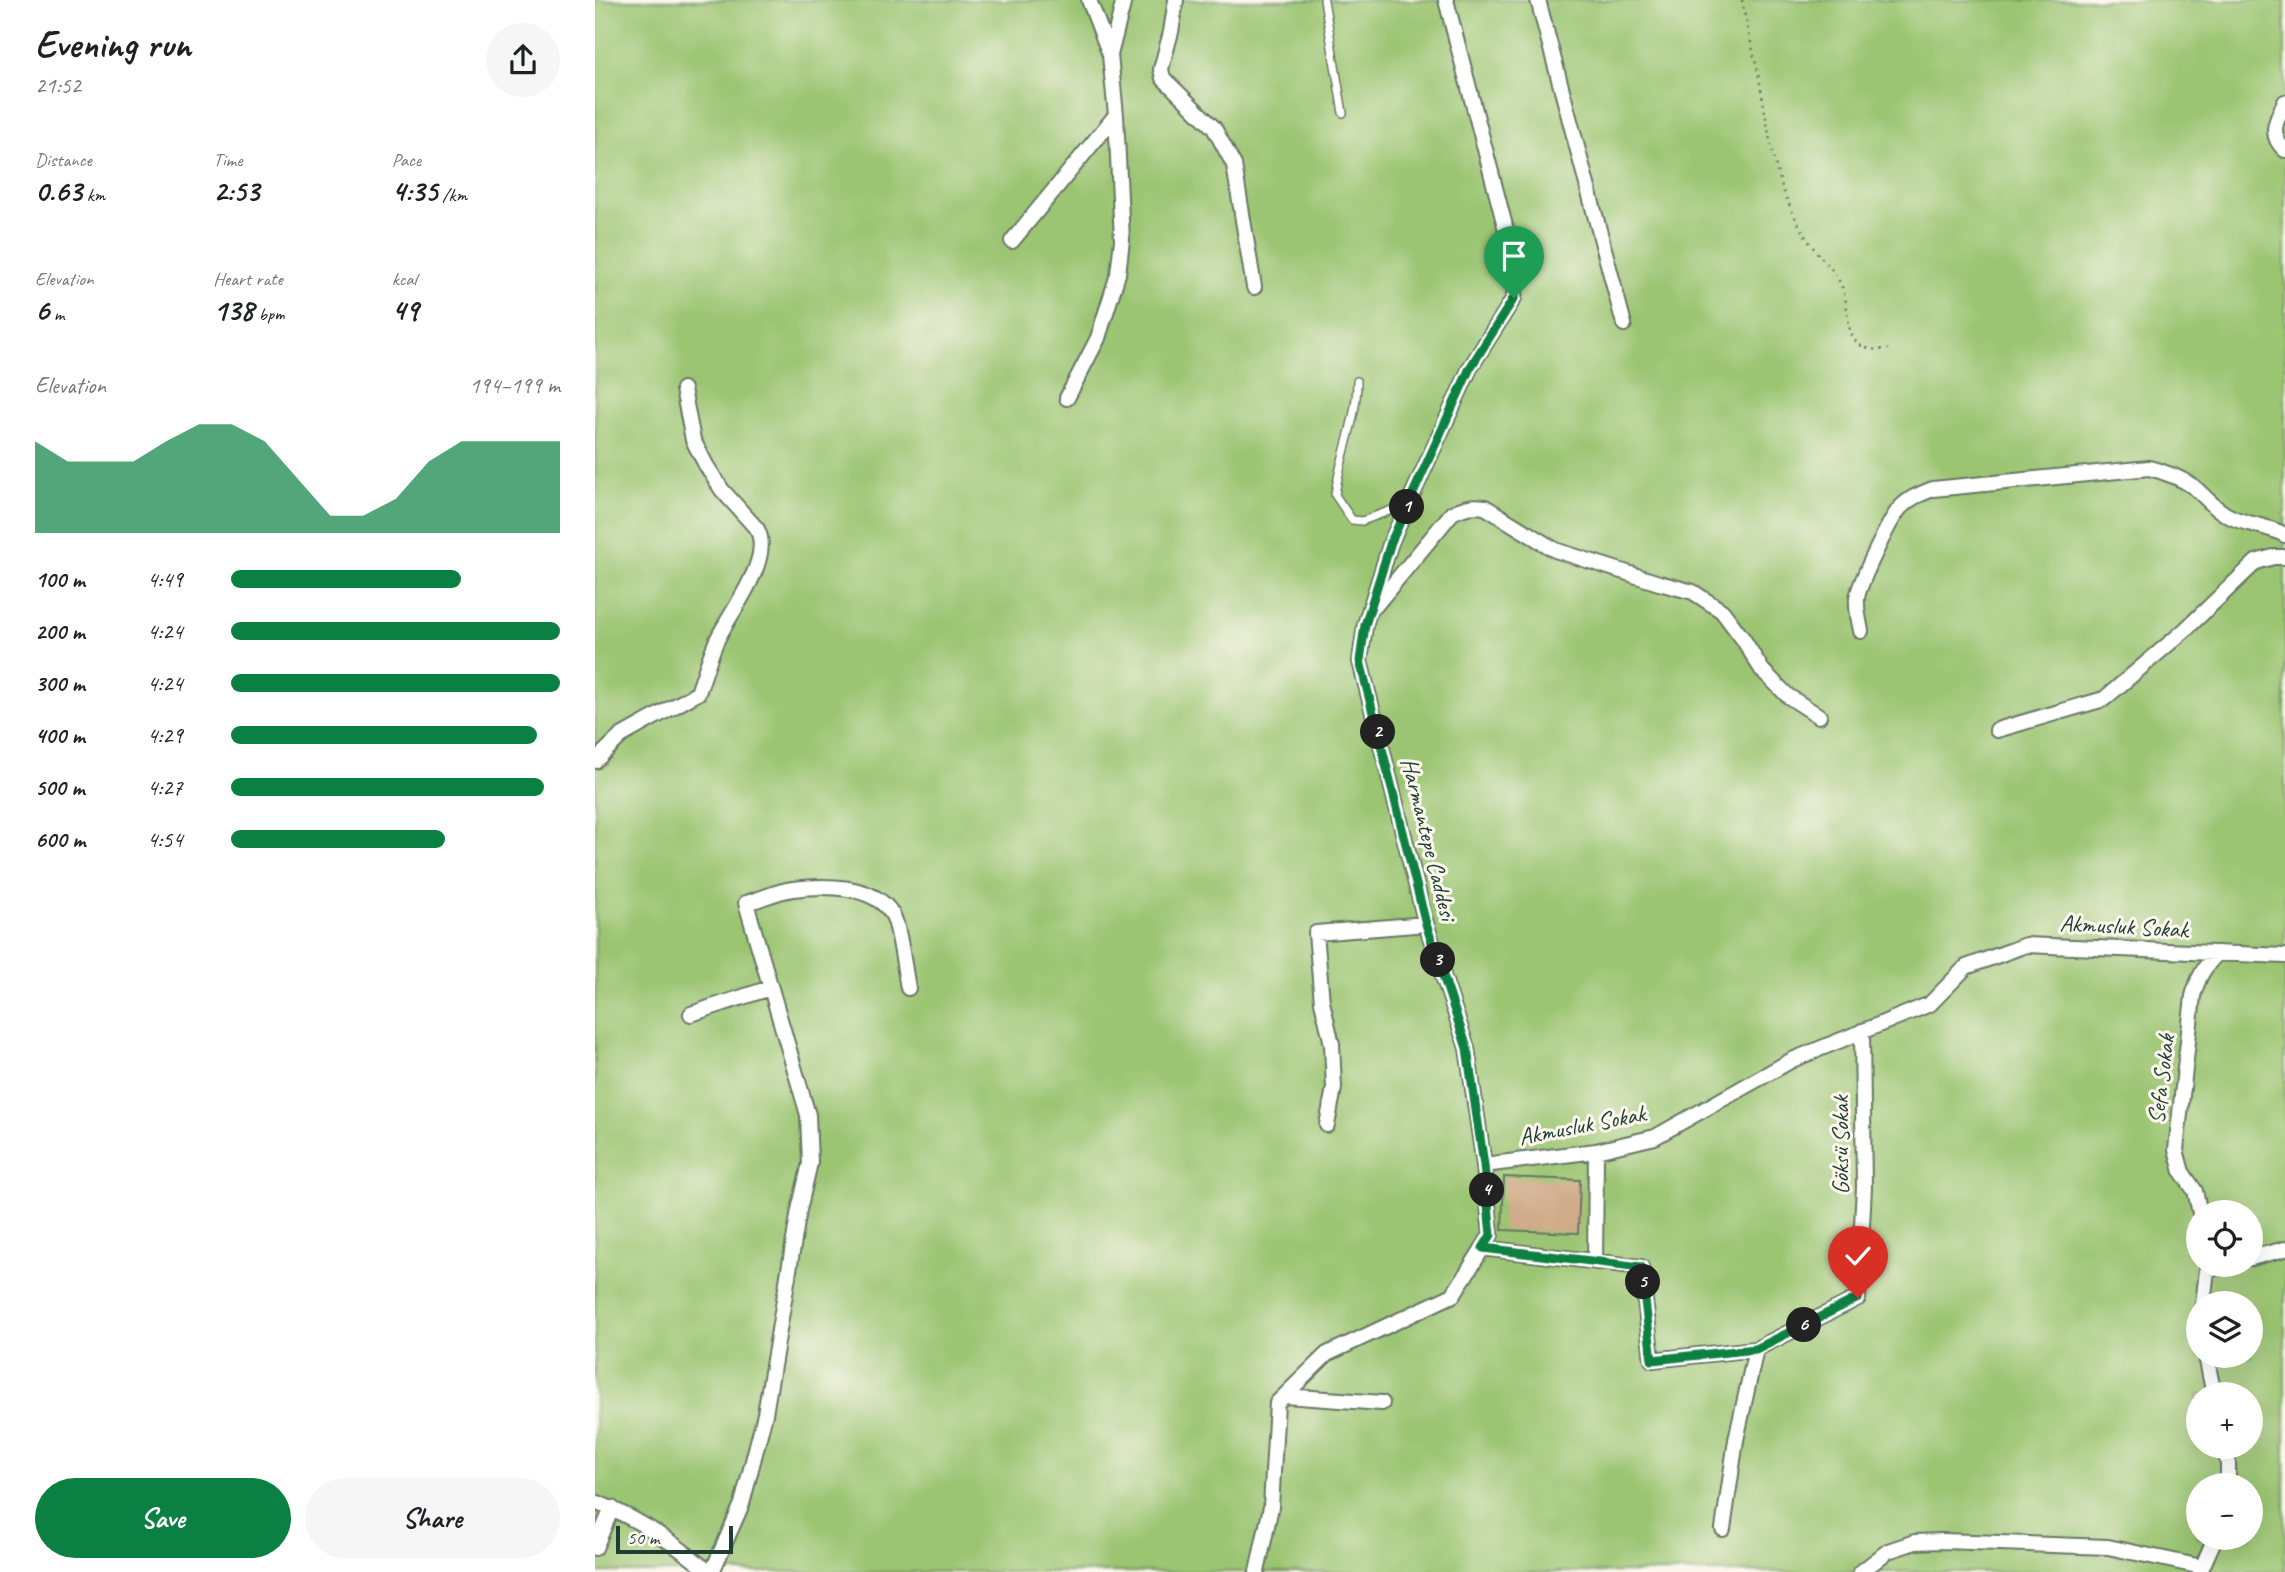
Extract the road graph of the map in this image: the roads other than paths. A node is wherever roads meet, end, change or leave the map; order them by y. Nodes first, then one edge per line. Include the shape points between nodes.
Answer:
1 (1089, 0) edge
2 (1124, 0) edge
3 (1176, 0) edge
4 (1324, 0) edge
5 (1446, 0) edge
6 (1538, 0) edge
7 (1110, 55) junction
8 (2285, 102) edge
9 (1343, 113) dead end
10 (1116, 115) junction
11 (2285, 150) edge
12 (1012, 241) dead end
13 (1254, 287) dead end
14 (1624, 324) dead end
15 (1357, 381) dead end
16 (683, 389) dead end
17 (1067, 398) dead end
18 (1408, 503) junction
19 (2285, 535) edge
20 (2285, 556) edge
21 (1369, 613) junction
22 (1861, 631) dead end
23 (1819, 716) dead end
24 (1997, 730) dead end
25 (595, 761) edge
26 (1426, 924) junction
27 (2218, 953) junction
28 (2285, 956) edge
29 (770, 988) junction
30 (908, 988) dead end
31 (691, 1014) dead end
32 (1862, 1031) junction
33 (1327, 1125) dead end
34 (1596, 1151) junction
35 (1484, 1165) junction
36 (2197, 1200) edge
37 (1483, 1248) junction
38 (2285, 1249) edge
39 (2263, 1255) edge
40 (1595, 1262) junction
41 (1756, 1349) junction
42 (1285, 1396) junction
43 (1382, 1403) dead end
44 (595, 1502) edge
45 (612, 1508) junction
46 (1723, 1529) dead end
47 (595, 1548) edge
48 (2210, 1550) edge
49 (2201, 1570) edge
50 (710, 1572) edge
51 (1257, 1572) edge
52 (1861, 1572) edge

1 - 7 street
2 - 7 street
3 - 13 street via 1163,78 1214,128 1234,165
4 - 9 lane
5 - 18 street, Harmantepe Caddesi via 1516,268 1514,298 1470,368
6 - 14 street
7 - 10 street
8 - 11 street via 2274,126 2276,140
10 - 12 street
10 - 17 street via 1122,240 1118,274 1098,338
15 - 18 lane via 1355,412 1335,495 1352,520 1362,521
16 - 25 street via 693,440 722,490 761,535 761,555 716,642 698,693 621,736
18 - 21 street, Harmantepe Caddesi
19 - 22 street via 2232,518 2173,474 2149,468 1933,489 1898,509 1862,580 1857,597
20 - 24 street via 2256,562 2104,699
21 - 23 street via 1452,513 1473,505 1485,507 1555,550 1693,592 1722,611 1762,670 1788,696
21 - 26 street, Harmantepe Caddesi via 1360,661
26 - 33 street via 1316,933 1322,1002 1332,1044 1333,1088
26 - 35 street, Harmantepe Caddesi via 1467,1048
27 - 28 street, Akmusluk Sokak
27 - 32 street, Akmusluk Sokak via 2027,944 1966,967 1930,1004
27 - 36 street, Sefa Sokak via 2198,978 2193,996 2176,1150
29 - 30 street via 746,903 791,889 837,888 869,895 894,915
29 - 31 street
29 - 50 street via 808,1115 810,1163 765,1414 742,1504
32 - 34 street, Akmusluk Sokak via 1792,1060 1655,1137
32 - 41 street, Göksü Sokak via 1864,1188 1858,1298
34 - 35 street, Akmusluk Sokak
34 - 40 street
35 - 37 street via 1491,1235
37 - 40 street
37 - 42 street via 1453,1295 1327,1354
38 - 39 street
40 - 41 street via 1641,1267 1652,1360
41 - 46 street
42 - 43 street
42 - 51 street via 1276,1403 1271,1507
44 - 45 street
45 - 47 street
45 - 50 street
48 - 49 street
49 - 52 street via 2108,1548 1943,1541 1915,1542 1888,1551

